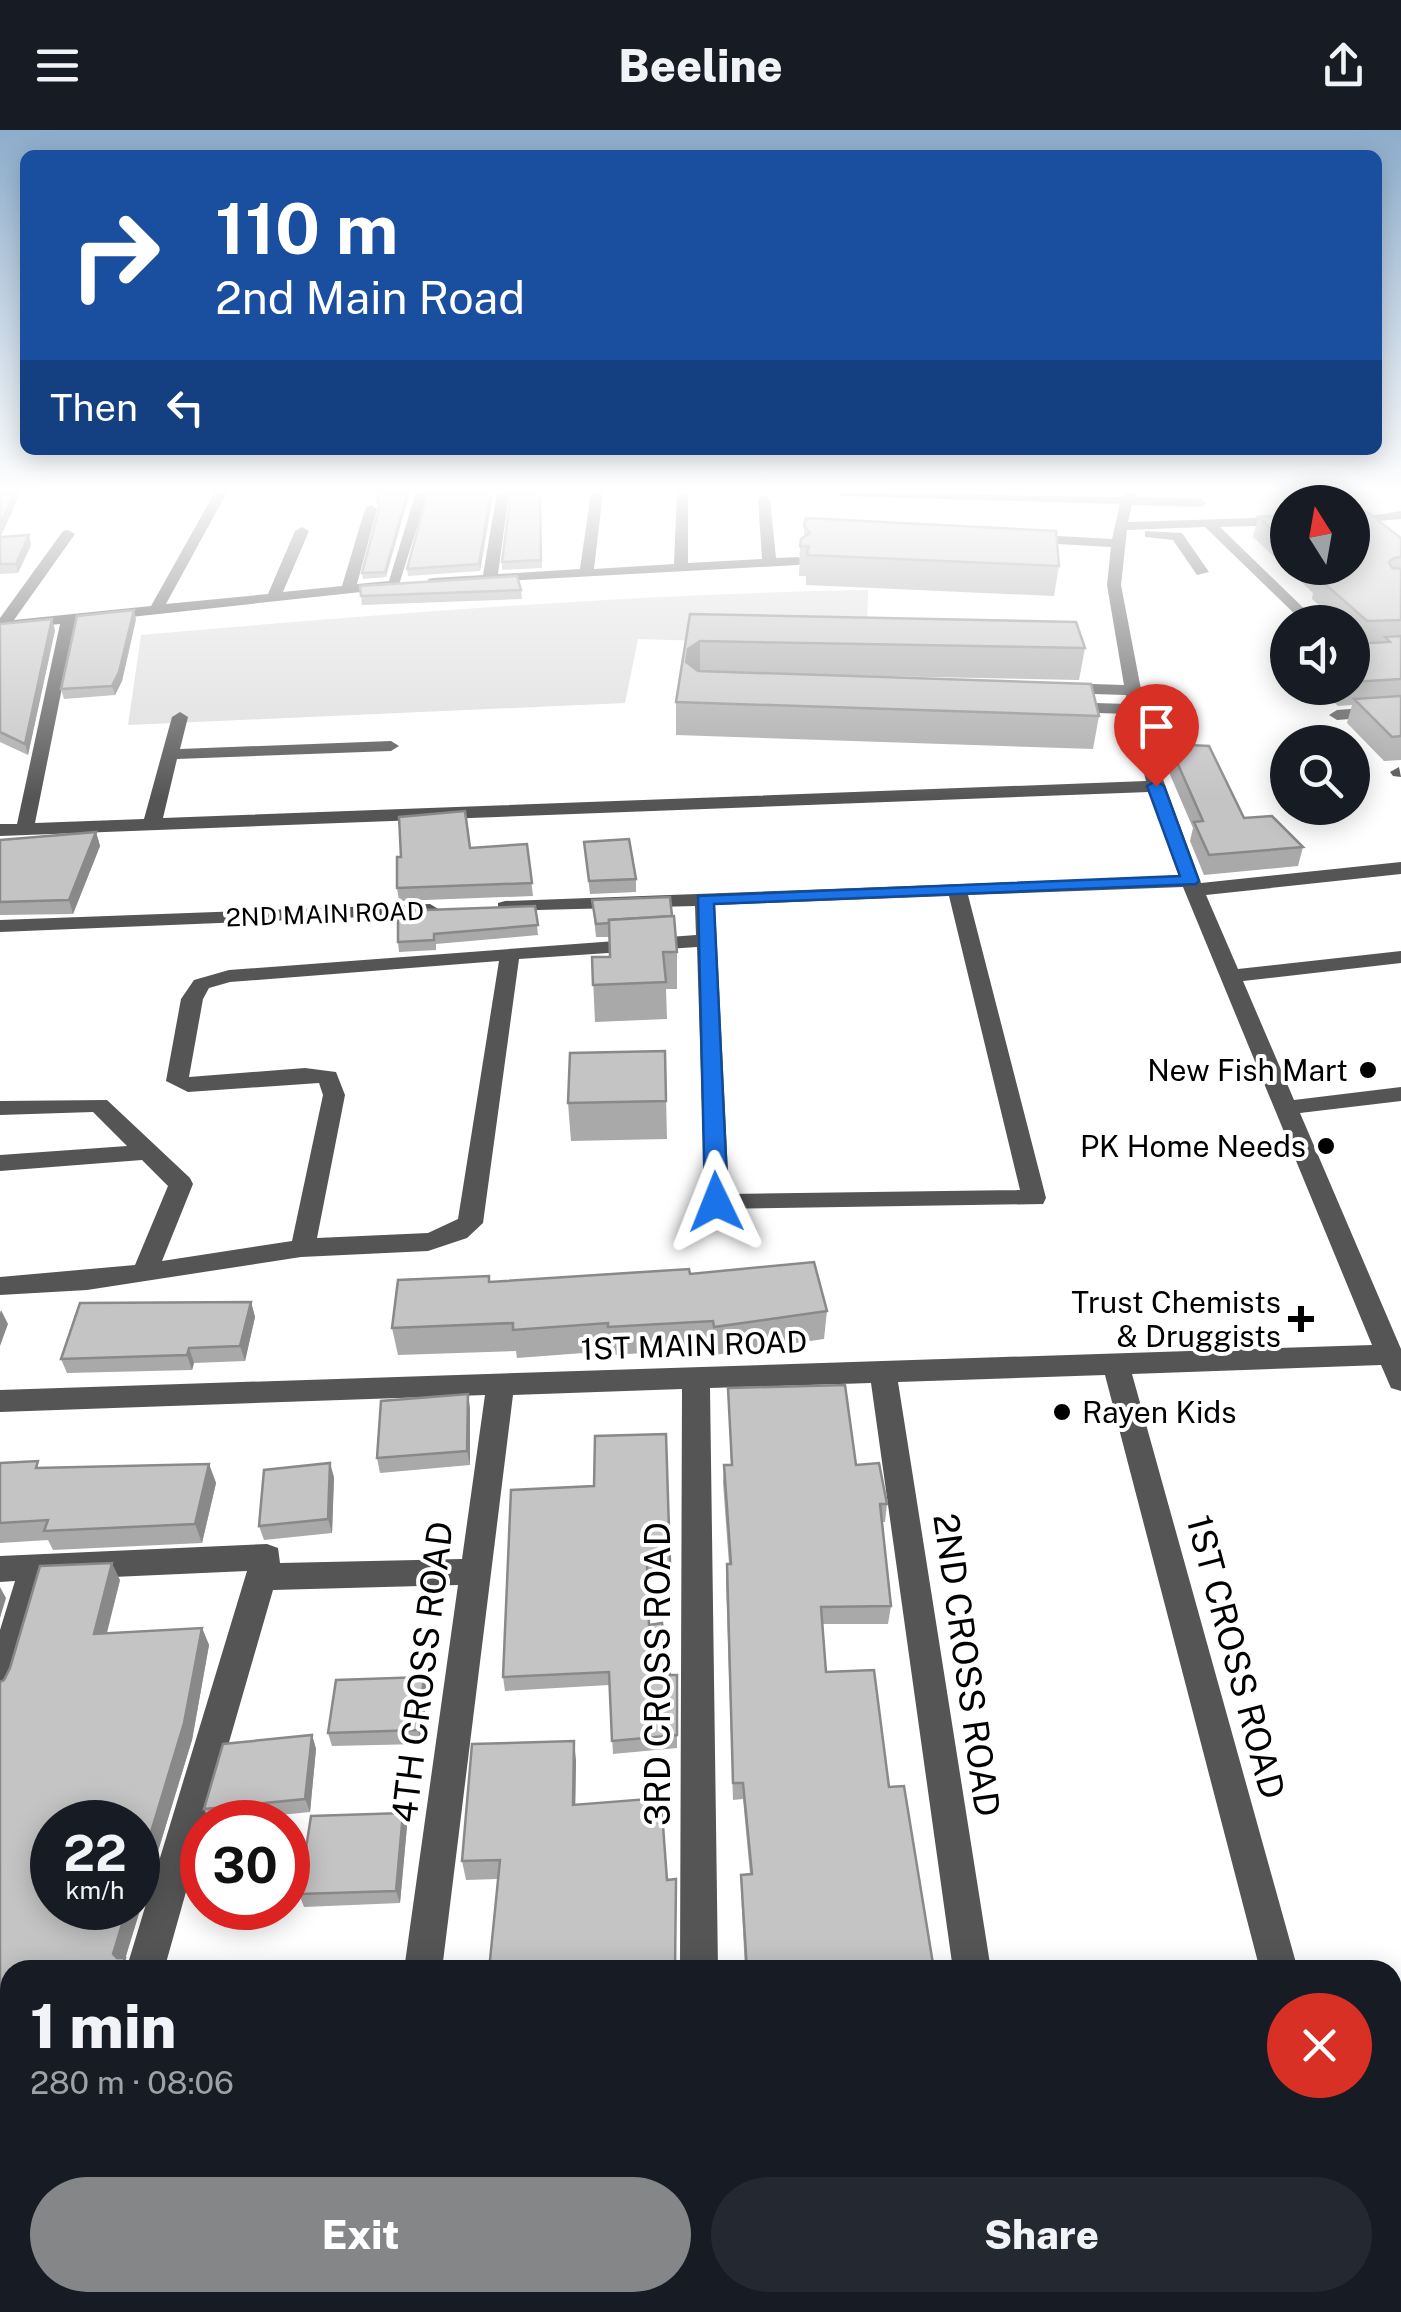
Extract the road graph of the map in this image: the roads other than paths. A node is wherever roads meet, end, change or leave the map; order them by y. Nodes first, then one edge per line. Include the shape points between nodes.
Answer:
1 (24, 594) edge
2 (165, 594) edge
3 (287, 594) edge
4 (1116, 594) edge
5 (275, 595) joint
6 (157, 608) junction
7 (70, 618) junction
8 (1, 626) edge
9 (1048, 697) edge
10 (1134, 700) junction
11 (1401, 710) edge
12 (1337, 715) dead end
13 (180, 718) dead end
14 (391, 746) dead end
15 (170, 754) junction
16 (1156, 786) junction
17 (152, 824) junction
18 (0, 830) edge
19 (25, 830) junction
20 (1401, 868) edge
21 (1192, 885) junction
22 (957, 890) junction
23 (705, 900) junction
24 (0, 926) edge
25 (706, 940) junction
26 (510, 954) junction
27 (1401, 958) edge
28 (1230, 976) junction
29 (1401, 1094) edge
30 (0, 1108) edge
31 (1284, 1108) junction
32 (148, 1152) junction
33 (0, 1163) edge
34 (303, 1247) junction
35 (144, 1272) junction
36 (0, 1286) edge
37 (1389, 1355) junction
38 (1116, 1364) junction
39 (883, 1372) junction
40 (696, 1378) junction
41 (1401, 1382) edge
42 (500, 1384) junction
43 (0, 1400) edge
44 (34, 1568) junction
45 (0, 1570) edge
46 (476, 1572) junction
47 (261, 1577) junction
48 (0, 1684) edge
49 (148, 1960) edge
50 (424, 1960) edge
51 (699, 1960) edge
52 (971, 1960) edge
53 (1276, 1960) edge

1 - 8 street
2 - 6 street
3 - 5 street
4 - 10 street
5 - 6 street
6 - 7 street
7 - 8 street
7 - 19 street
9 - 10 street
10 - 16 street
11 - 12 street
13 - 15 street
14 - 15 street
15 - 17 street
16 - 17 street
16 - 21 street
17 - 19 street
18 - 19 street
20 - 21 street, 2ND MAIN ROAD
21 - 22 street, 2ND MAIN ROAD
21 - 28 street
22 - 23 street, 2ND MAIN ROAD
22 - 25 street via 1034,1198 716,1202
23 - 24 street, 2ND MAIN ROAD
23 - 25 street
25 - 26 street
26 - 34 street via 470,1223 437,1240
26 - 34 street via 229,976 200,984 177,1081 328,1077 334,1095
27 - 28 street
28 - 31 street
29 - 31 street
30 - 32 street via 99,1106
31 - 37 street
32 - 33 street
32 - 35 street via 181,1184
34 - 35 street
35 - 36 street
37 - 38 street, 1ST MAIN ROAD
37 - 41 street
38 - 39 street, 1ST MAIN ROAD
38 - 53 street, 1ST CROSS ROAD
39 - 40 street, 1ST MAIN ROAD
39 - 52 street, 2ND CROSS ROAD
40 - 42 street, 1ST MAIN ROAD
40 - 51 street, 3RD CROSS ROAD
42 - 43 street, 1ST MAIN ROAD
42 - 46 street, 4TH CROSS ROAD
44 - 45 street
44 - 47 street via 268,1556
44 - 48 street
46 - 47 street
46 - 50 street, 4TH CROSS ROAD
47 - 49 street

